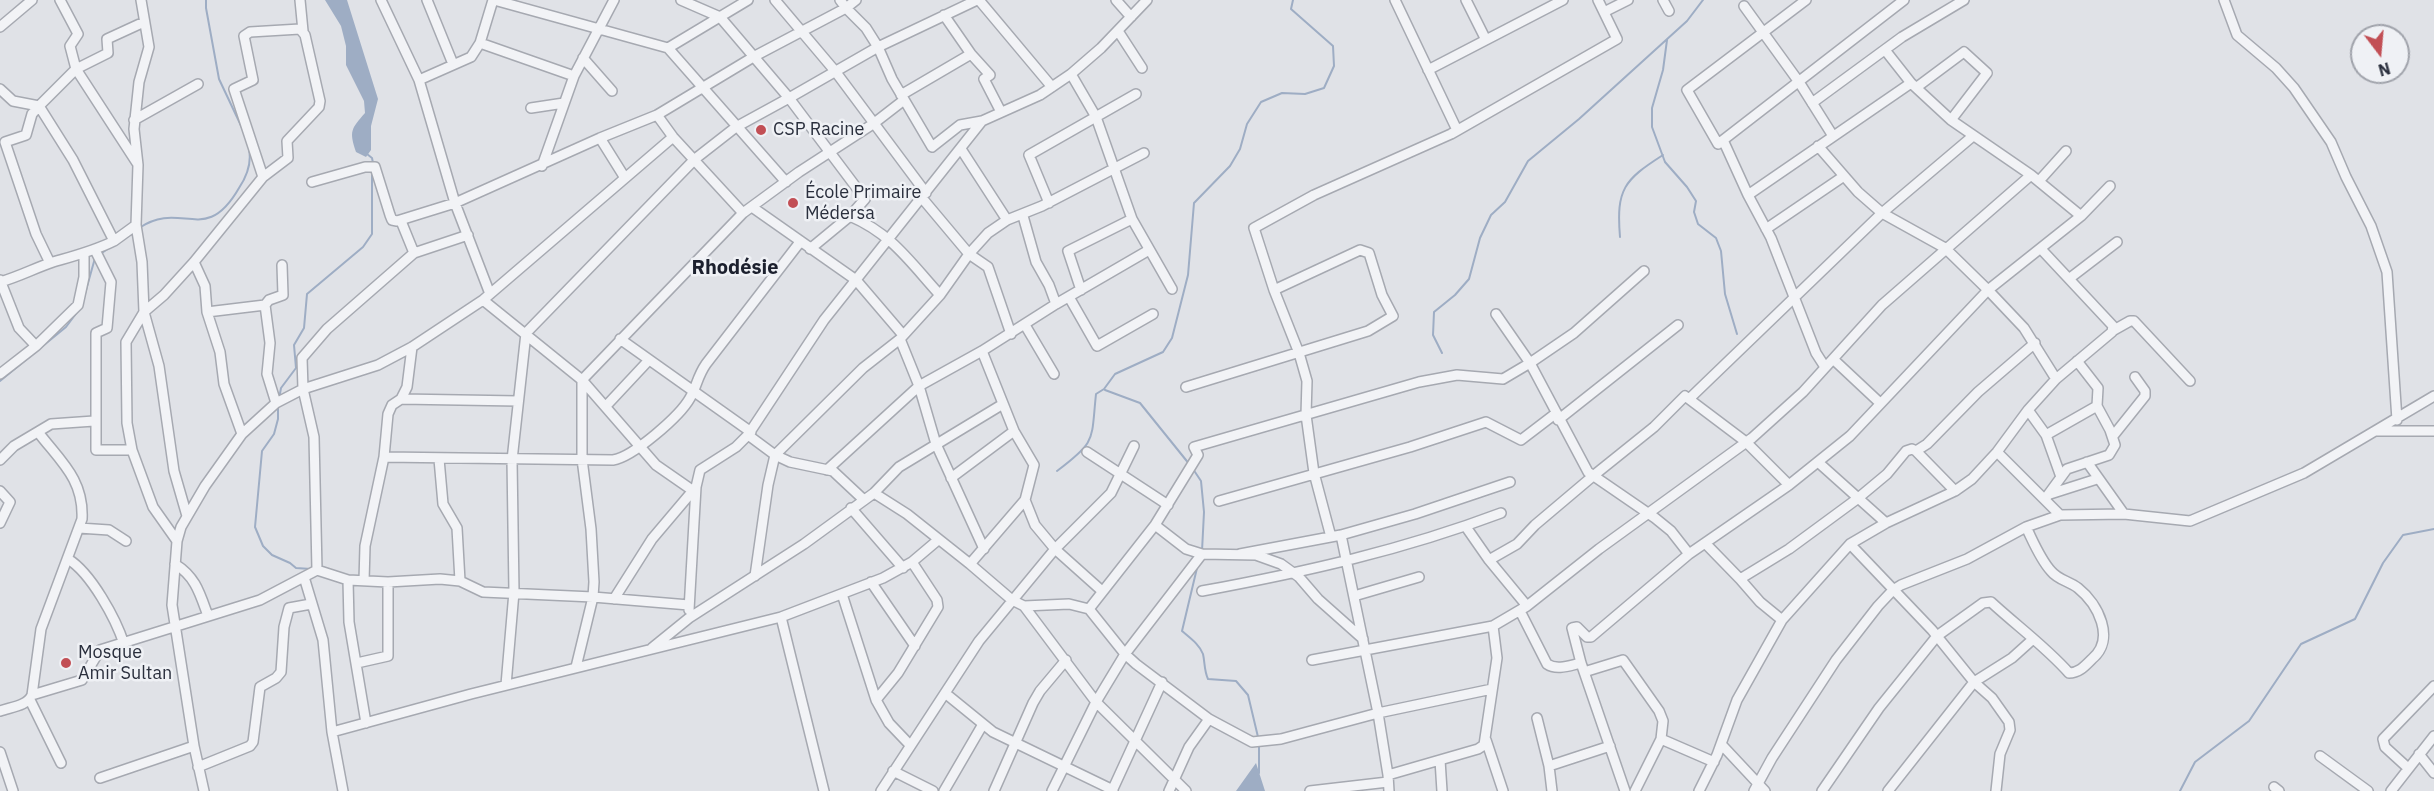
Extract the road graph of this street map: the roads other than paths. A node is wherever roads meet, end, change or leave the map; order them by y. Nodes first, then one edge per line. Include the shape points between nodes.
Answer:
1 (32, 0) edge
2 (60, 0) edge
3 (141, 0) edge
4 (300, 0) edge
5 (381, 0) edge
6 (427, 0) edge
7 (493, 0) edge
8 (614, 0) edge
9 (681, 0) edge
10 (748, 0) edge
11 (775, 0) edge
12 (856, 0) edge
13 (978, 0) edge
14 (1116, 0) edge
15 (1147, 0) edge
16 (1395, 0) edge
17 (1466, 0) edge
18 (1563, 0) edge
19 (1598, 0) edge
20 (1628, 0) edge
21 (1663, 0) edge
22 (1806, 0) edge
23 (1964, 0) edge
24 (2224, 0) edge
25 (1898, 2) edge
26 (843, 4) edge
27 (1744, 6) dead end
28 (1669, 11) dead end
29 (1604, 12) junction
30 (944, 15) junction
31 (720, 17) junction
32 (1131, 17) junction
33 (144, 22) junction
34 (0, 27) edge
35 (599, 27) junction
36 (303, 31) junction
37 (1118, 31) junction
38 (801, 32) junction
39 (1763, 32) junction
40 (1486, 40) junction
41 (480, 43) junction
42 (878, 47) junction
43 (668, 48) junction
44 (1885, 50) junction
45 (971, 54) junction
46 (755, 56) junction
47 (583, 58) junction
48 (453, 64) junction
49 (1142, 68) dead end
50 (76, 69) junction
51 (835, 70) junction
52 (1428, 70) junction
53 (1071, 74) junction
54 (574, 76) junction
55 (419, 80) junction
56 (1799, 82) junction
57 (198, 84) dead end
58 (1914, 85) junction
59 (704, 87) junction
60 (1052, 87) junction
61 (612, 91) dead end
62 (1136, 94) dead end
63 (2, 95) edge
64 (903, 97) junction
65 (789, 98) junction
66 (564, 103) junction
67 (1812, 103) junction
68 (39, 106) junction
69 (531, 108) dead end
70 (1001, 112) junction
71 (657, 115) junction
72 (1096, 117) junction
73 (134, 120) junction
74 (1951, 120) junction
75 (982, 121) junction
76 (873, 124) junction
77 (736, 127) junction
78 (1457, 130) junction
79 (1833, 136) junction
80 (1973, 136) junction
81 (674, 137) junction
82 (600, 138) junction
83 (1723, 140) junction
84 (1818, 146) junction
85 (961, 149) junction
86 (2066, 151) dead end
87 (830, 153) junction
88 (1144, 153) dead end
89 (694, 159) junction
90 (138, 165) junction
91 (542, 165) junction
92 (1115, 169) junction
93 (2031, 175) junction
94 (1844, 176) junction
95 (263, 177) junction
96 (625, 178) junction
97 (2039, 181) junction
98 (312, 182) dead end
99 (786, 182) junction
100 (2110, 186) dead end
101 (1748, 195) junction
102 (924, 196) junction
103 (455, 203) junction
104 (1049, 203) junction
105 (752, 207) junction
106 (743, 213) junction
107 (1882, 213) junction
108 (850, 216) junction
109 (1023, 216) junction
110 (2081, 216) junction
111 (1132, 219) junction
112 (1007, 220) junction
113 (401, 221) junction
114 (136, 225) junction
115 (1766, 230) junction
116 (468, 235) junction
117 (889, 237) junction
118 (114, 241) junction
119 (800, 242) junction
120 (2117, 242) dead end
121 (1945, 248) junction
122 (810, 249) junction
123 (2041, 249) junction
124 (95, 250) junction
125 (1149, 250) junction
126 (414, 253) junction
127 (84, 254) junction
128 (969, 254) junction
129 (194, 262) junction
130 (50, 263) junction
131 (282, 265) dead end
132 (1644, 271) dead end
133 (2070, 278) junction
134 (856, 280) junction
135 (0, 281) edge
136 (1172, 289) dead end
137 (1081, 290) junction
138 (1274, 290) junction
139 (1988, 290) junction
140 (940, 295) junction
141 (486, 297) junction
142 (1069, 297) junction
143 (1795, 298) junction
144 (265, 304) junction
145 (1056, 304) junction
146 (144, 312) junction
147 (207, 312) junction
148 (1153, 314) dead end
149 (1496, 314) dead end
150 (1025, 325) junction
151 (1678, 325) dead end
152 (2114, 330) junction
153 (526, 333) junction
154 (1011, 334) junction
155 (901, 337) junction
156 (620, 339) junction
157 (2035, 343) junction
158 (36, 346) junction
159 (412, 347) junction
160 (982, 351) junction
161 (1299, 353) junction
162 (1833, 359) junction
163 (649, 360) junction
164 (2077, 361) junction
165 (1530, 363) junction
166 (1825, 367) junction
167 (0, 374) edge
168 (1054, 374) dead end
169 (2135, 377) dead end
170 (2056, 379) junction
171 (582, 380) junction
172 (2190, 381) dead end
173 (919, 386) junction
174 (1186, 387) dead end
175 (303, 389) junction
176 (693, 390) junction
177 (2434, 396) edge
178 (401, 399) junction
179 (1689, 399) junction
180 (518, 401) junction
181 (276, 403) junction
182 (1880, 403) junction
183 (1003, 404) junction
184 (606, 406) junction
185 (2097, 406) junction
186 (2028, 410) junction
187 (1306, 415) junction
188 (1557, 417) junction
189 (2397, 420) junction
190 (94, 421) junction
191 (1014, 431) junction
192 (2434, 431) edge
193 (38, 432) junction
194 (2376, 432) junction
195 (750, 433) junction
196 (242, 434) junction
197 (2046, 435) junction
198 (2113, 436) junction
199 (1746, 442) junction
200 (936, 444) junction
201 (1134, 446) dead end
202 (640, 448) junction
203 (132, 450) junction
204 (1916, 451) junction
205 (1087, 452) dead end
206 (1997, 452) junction
207 (775, 455) junction
208 (384, 457) junction
209 (439, 459) junction
210 (582, 459) junction
211 (0, 460) edge
212 (512, 460) junction
213 (2087, 462) junction
214 (1819, 463) junction
215 (827, 470) junction
216 (1118, 473) junction
217 (1314, 473) junction
218 (1593, 476) junction
219 (2061, 477) junction
220 (951, 478) junction
221 (2097, 478) junction
222 (1510, 482) dead end
223 (1789, 485) junction
224 (694, 488) junction
225 (0, 491) edge
226 (1956, 491) junction
227 (874, 493) junction
228 (2048, 496) junction
229 (1857, 499) junction
230 (864, 500) junction
231 (1025, 500) junction
232 (1219, 501) dead end
233 (1168, 505) junction
234 (851, 508) junction
235 (1648, 512) junction
236 (1501, 513) dead end
237 (2124, 514) junction
238 (2060, 515) junction
239 (187, 516) junction
240 (0, 523) edge
241 (1886, 523) junction
242 (1155, 525) junction
243 (1466, 527) junction
244 (2026, 527) junction
245 (79, 528) junction
246 (1336, 536) junction
247 (938, 540) junction
248 (126, 541) dead end
249 (177, 541) junction
250 (1705, 543) junction
251 (1850, 544) junction
252 (984, 549) junction
253 (1055, 549) junction
254 (1202, 554) junction
255 (1240, 554) junction
256 (1689, 554) junction
257 (68, 559) junction
258 (1489, 560) junction
259 (912, 562) junction
260 (1347, 562) junction
261 (175, 564) junction
262 (970, 564) junction
263 (903, 568) junction
264 (317, 570) junction
265 (1295, 574) junction
266 (755, 576) junction
267 (304, 577) junction
268 (1419, 577) dead end
269 (1740, 579) junction
270 (348, 580) junction
271 (364, 581) junction
272 (459, 581) junction
273 (388, 582) junction
274 (872, 582) junction
275 (1893, 590) junction
276 (1102, 591) junction
277 (1202, 591) dead end
278 (514, 592) junction
279 (842, 594) junction
280 (1354, 596) junction
281 (593, 597) junction
282 (614, 599) junction
283 (1012, 600) junction
284 (311, 604) junction
285 (689, 605) junction
286 (1024, 606) junction
287 (1523, 608) junction
288 (1089, 609) junction
289 (207, 616) junction
290 (781, 617) junction
291 (689, 618) junction
292 (1782, 620) junction
293 (1492, 626) junction
294 (176, 627) junction
295 (1937, 636) junction
296 (1363, 639) junction
297 (2032, 640) junction
298 (124, 644) junction
299 (915, 646) junction
300 (650, 650) junction
301 (1365, 650) junction
302 (1125, 654) junction
303 (1066, 660) junction
304 (1312, 660) dead end
305 (357, 663) junction
306 (576, 667) junction
307 (1583, 668) junction
308 (1162, 682) junction
309 (1974, 682) junction
310 (506, 685) junction
311 (2434, 686) edge
312 (1492, 689) junction
313 (945, 693) junction
314 (31, 697) junction
315 (876, 700) junction
316 (1096, 702) junction
317 (0, 711) edge
318 (1378, 713) junction
319 (1537, 718) dead end
320 (1209, 719) junction
321 (366, 723) junction
322 (983, 724) junction
323 (332, 732) junction
324 (2434, 736) edge
325 (1661, 739) junction
326 (1136, 740) junction
327 (1486, 740) junction
328 (1015, 742) junction
329 (1721, 744) junction
330 (910, 745) junction
331 (194, 746) junction
332 (1610, 746) junction
333 (0, 752) edge
334 (2419, 754) junction
335 (2320, 756) dead end
336 (1440, 760) junction
337 (1714, 762) junction
338 (61, 763) dead end
339 (1064, 765) junction
340 (1549, 766) junction
341 (198, 767) junction
342 (2408, 768) junction
343 (893, 771) junction
344 (2434, 773) edge
345 (100, 778) dead end
346 (1175, 780) junction
347 (1388, 782) edge
348 (1756, 787) edge
349 (1113, 790) edge
350 (13, 791) edge
351 (204, 791) edge
352 (343, 791) edge
353 (824, 791) edge
354 (881, 791) edge
355 (933, 791) edge
356 (944, 791) edge
357 (994, 791) edge
358 (1052, 791) edge
359 (1169, 791) edge
360 (1186, 791) edge
361 (1310, 791) edge
362 (1442, 791) edge
363 (1503, 791) edge
364 (1552, 791) edge
365 (1625, 791) edge
366 (1635, 791) edge
367 (1699, 791) edge
368 (1765, 791) edge
369 (1822, 791) edge
370 (1888, 791) edge
371 (1996, 791) edge
372 (2368, 791) edge
373 (2391, 791) edge

1 - 34 street
2 - 50 street via 78,34 70,46
3 - 33 street
4 - 36 street
5 - 55 street
6 - 48 street
7 - 35 street
7 - 41 street
8 - 35 street
9 - 31 street
10 - 31 street
11 - 38 street
12 - 26 street
13 - 30 street
13 - 60 street
14 - 32 street
15 - 32 street
16 - 52 street
17 - 40 street
18 - 40 street
19 - 29 street
20 - 29 street
21 - 28 street
22 - 39 street
23 - 44 street
24 - 189 street via 2237,35 2294,88 2331,142 2371,226 2387,272
25 - 56 street
26 - 38 street
26 - 42 street
27 - 39 street
29 - 78 street via 1617,39
30 - 42 street
30 - 45 street
31 - 43 street
31 - 46 street
32 - 37 street
33 - 50 street via 106,39 108,53
33 - 73 street via 149,47
35 - 43 street
35 - 47 street
36 - 95 street via 320,101 287,141 288,158
36 - 95 street via 250,32 244,36 253,80 234,89
37 - 49 street
37 - 53 street
38 - 46 street
38 - 51 street
39 - 56 street
39 - 83 street via 1687,90 1718,144
40 - 52 street
41 - 48 street via 471,57
41 - 54 street
42 - 51 street
42 - 64 street
43 - 59 street
44 - 58 street
44 - 67 street
45 - 64 street
45 - 70 street via 990,75 984,79
46 - 59 street
46 - 65 street
47 - 54 street
47 - 61 street
48 - 55 street
50 - 68 street
50 - 90 street
51 - 65 street
51 - 76 street
52 - 78 street
53 - 60 street
53 - 72 street
54 - 66 street
55 - 103 street
56 - 67 street
56 - 83 street
57 - 73 street
58 - 74 street
58 - 74 street via 1964,52 1987,73
58 - 79 street
59 - 71 street
59 - 77 street
60 - 70 street
62 - 72 street
63 - 68 street
64 - 75 street via 932,147 960,125
64 - 76 street
65 - 77 street
65 - 87 street
66 - 69 street
66 - 91 street
67 - 79 street
68 - 118 street via 67,150
68 - 130 street via 32,114 26,135 5,142 36,234
70 - 75 street
71 - 81 street
71 - 82 street
72 - 92 street
72 - 104 street via 1029,155
73 - 90 street
74 - 80 street
75 - 85 street
76 - 87 street
76 - 102 street
77 - 89 street
77 - 99 street
78 - 138 street via 1314,195 1254,228
79 - 84 street
80 - 93 street
80 - 107 street
81 - 89 street
81 - 96 street
82 - 91 street
82 - 96 street
83 - 101 street
84 - 94 street
84 - 101 street
85 - 102 street
85 - 112 street
86 - 97 street
87 - 99 street
87 - 108 street via 865,199
88 - 92 street
89 - 106 street
89 - 153 street
90 - 114 street
91 - 103 street
92 - 104 street
92 - 111 street
93 - 97 street
93 - 121 street
94 - 107 street
94 - 115 street
95 - 129 street
96 - 141 street
97 - 110 street
98 - 113 street via 375,167 392,220
99 - 105 street
100 - 110 street
101 - 115 street
102 - 117 street
102 - 128 street
103 - 113 street
103 - 116 street
104 - 109 street
105 - 106 street
105 - 119 street
106 - 156 street
107 - 121 street
107 - 143 street
108 - 117 street
108 - 122 street
109 - 112 street
109 - 145 street via 1036,262
110 - 123 street
111 - 125 street
111 - 137 street via 1068,251
112 - 128 street
113 - 126 street
114 - 118 street
114 - 146 street
115 - 143 street
116 - 126 street
116 - 141 street
117 - 134 street
117 - 140 street
118 - 124 street
119 - 122 street
119 - 176 street via 706,364
120 - 133 street
121 - 139 street
121 - 162 street via 1882,305
122 - 134 street
123 - 133 street
123 - 139 street
124 - 127 street
124 - 190 street via 111,282 107,328 96,333
125 - 136 street
125 - 137 street
126 - 175 street via 304,353
127 - 130 street
127 - 158 street via 78,305
128 - 140 street
128 - 154 street via 988,267
129 - 146 street
129 - 147 street via 205,286
130 - 135 street
131 - 144 street via 283,295
132 - 165 street via 1574,333
133 - 152 street
134 - 155 street
134 - 195 street via 824,320
135 - 158 street via 19,328
137 - 142 street
138 - 161 street
138 - 161 street via 1360,250 1369,253 1393,316 1368,331
139 - 157 street
139 - 182 street
140 - 155 street
141 - 153 street
141 - 159 street
142 - 145 street
142 - 148 street via 1097,346
143 - 166 street
143 - 179 street
144 - 147 street
144 - 181 street via 270,343 267,374
145 - 150 street
146 - 203 street via 126,342 127,423
146 - 239 street via 159,366 174,471
147 - 196 street via 229,402
149 - 165 street
150 - 154 street
150 - 168 street
151 - 188 street
152 - 164 street
152 - 172 street via 2134,321
153 - 171 street
153 - 180 street
154 - 160 street
155 - 173 street
155 - 207 street via 863,368
156 - 163 street
156 - 171 street
157 - 170 street
157 - 204 street
158 - 167 street
159 - 175 street via 378,365
159 - 178 street via 408,384
160 - 173 street
160 - 183 street
161 - 174 street
161 - 187 street via 1307,381
162 - 166 street
162 - 182 street
163 - 176 street
163 - 184 street
164 - 170 street
164 - 185 street via 2098,388
165 - 187 street via 1503,379 1457,375 1438,378
165 - 188 street
166 - 199 street via 1796,399
169 - 198 street via 2145,396
170 - 186 street
171 - 184 street
171 - 210 street
173 - 200 street
173 - 215 street
175 - 181 street
175 - 264 street via 314,437
176 - 195 street
176 - 202 street via 682,409
177 - 189 street
178 - 180 street
178 - 208 street via 389,409
179 - 199 street
179 - 218 street via 1685,396 1631,447
180 - 212 street
181 - 196 street
182 - 214 street
183 - 191 street
183 - 200 street
184 - 202 street
185 - 197 street
185 - 198 street
186 - 197 street
186 - 206 street
187 - 217 street
187 - 233 street via 1194,447 1198,455
188 - 217 street via 1521,440 1486,422
188 - 218 street
189 - 194 street
190 - 193 street via 51,424
190 - 203 street via 96,450
191 - 220 street
191 - 231 street via 1034,465
192 - 194 street
193 - 211 street
193 - 245 street via 78,485 83,508
194 - 237 street via 2304,473 2190,521
195 - 207 street
195 - 224 street via 736,447 702,468
196 - 239 street
197 - 219 street
198 - 213 street via 2115,445 2109,455
199 - 223 street
199 - 235 street
200 - 220 street
200 - 227 street via 899,467
201 - 216 street
202 - 210 street via 619,459
202 - 224 street via 666,473
203 - 249 street via 153,507
204 - 226 street
204 - 229 street via 1906,451 1887,474
205 - 216 street
206 - 226 street
206 - 228 street
207 - 215 street via 801,466
207 - 266 street
208 - 209 street
208 - 271 street via 365,546
209 - 212 street
209 - 272 street via 443,504 457,528
210 - 212 street
210 - 281 street via 591,529
212 - 278 street
213 - 219 street via 2067,469
213 - 221 street
214 - 223 street
214 - 229 street
215 - 230 street
216 - 233 street
216 - 253 street via 1111,493
217 - 232 street
217 - 246 street
218 - 235 street
218 - 258 street via 1517,544
219 - 228 street
220 - 252 street
221 - 228 street
221 - 237 street
222 - 246 street
223 - 250 street
224 - 282 street via 652,539
224 - 285 street
225 - 240 street via 10,502
226 - 241 street
227 - 230 street
227 - 247 street
228 - 238 street
229 - 241 street
229 - 269 street
230 - 234 street
231 - 252 street
231 - 253 street via 1035,525
233 - 242 street
234 - 263 street
234 - 266 street
235 - 256 street via 1671,531
235 - 287 street
236 - 243 street
237 - 238 street
238 - 244 street
239 - 249 street
241 - 251 street
242 - 254 street via 1186,549
242 - 276 street
243 - 258 street
243 - 260 street
244 - 275 street via 1967,559
244 - 297 street via 2051,572 2078,588 2098,611 2104,625 2100,651 2077,673 2069,673
245 - 248 street via 109,530
245 - 257 street
246 - 255 street
246 - 260 street
247 - 259 street
247 - 262 street
249 - 261 street
250 - 256 street
250 - 269 street
251 - 275 street
251 - 292 street
252 - 262 street
253 - 276 street
253 - 283 street
254 - 255 street
254 - 302 street
255 - 265 street via 1263,557
256 - 307 street via 1592,637 1572,628
257 - 298 street via 83,570
257 - 314 street via 41,629
258 - 287 street
259 - 263 street
259 - 299 street via 938,600
260 - 265 street
260 - 280 street
261 - 289 street via 194,580
261 - 294 street via 171,591
262 - 283 street
263 - 274 street
264 - 267 street
264 - 270 street
265 - 277 street
265 - 296 street
266 - 291 street
267 - 284 street
267 - 289 street via 260,600
268 - 280 street
269 - 292 street
270 - 271 street
270 - 305 street via 349,622
271 - 273 street
272 - 273 street
272 - 278 street via 483,592
273 - 305 street via 388,656
274 - 279 street
274 - 299 street
275 - 295 street
275 - 348 street via 1836,660
276 - 288 street
278 - 281 street
278 - 310 street
279 - 290 street
279 - 315 street
280 - 296 street
281 - 282 street
281 - 306 street
282 - 285 street
283 - 286 street
283 - 313 street
284 - 323 street via 327,661
284 - 341 street via 289,608 281,672 260,687 253,742 246,749
285 - 291 street
286 - 288 street via 1077,605
286 - 303 street
287 - 293 street
287 - 307 street via 1547,664
288 - 302 street
289 - 294 street
290 - 300 street
290 - 353 street
291 - 300 street
292 - 329 street via 1737,700
293 - 301 street
293 - 312 street via 1497,658
294 - 298 street
294 - 331 street
295 - 297 street via 1991,602
295 - 309 street
295 - 369 street via 1879,708
296 - 301 street
297 - 309 street
298 - 314 street via 100,650 82,680
299 - 315 street
300 - 306 street
301 - 304 street
301 - 318 street
302 - 308 street
302 - 316 street
303 - 316 street
303 - 328 street via 1040,691
305 - 321 street
306 - 310 street
307 - 325 street via 1619,660 1628,664 1659,711 1663,721
307 - 332 street
308 - 320 street
308 - 326 street
309 - 370 street
309 - 371 street via 1992,698 2009,722
310 - 321 street
311 - 342 street via 2383,741
312 - 318 street
312 - 327 street
313 - 322 street
313 - 330 street
314 - 317 street
314 - 338 street
315 - 330 street via 889,723
316 - 326 street
316 - 339 street
318 - 320 street via 1265,742 1252,742
318 - 347 street
319 - 340 street
320 - 346 street via 1189,747
321 - 323 street
322 - 328 street
322 - 356 street
323 - 352 street
324 - 334 street
325 - 337 street
325 - 366 street
326 - 346 street
326 - 349 street
327 - 336 street via 1478,749
327 - 363 street
328 - 339 street
328 - 357 street
329 - 337 street
329 - 348 street
330 - 343 street
331 - 341 street
331 - 345 street
332 - 340 street
332 - 365 street
333 - 350 street
334 - 342 street
334 - 344 street
335 - 372 street
336 - 347 street
336 - 362 street
337 - 367 street
339 - 349 street
339 - 358 street
340 - 364 street
341 - 351 street
342 - 373 street
343 - 354 street
343 - 355 street
346 - 359 street
346 - 360 street
347 - 361 street
348 - 368 street

